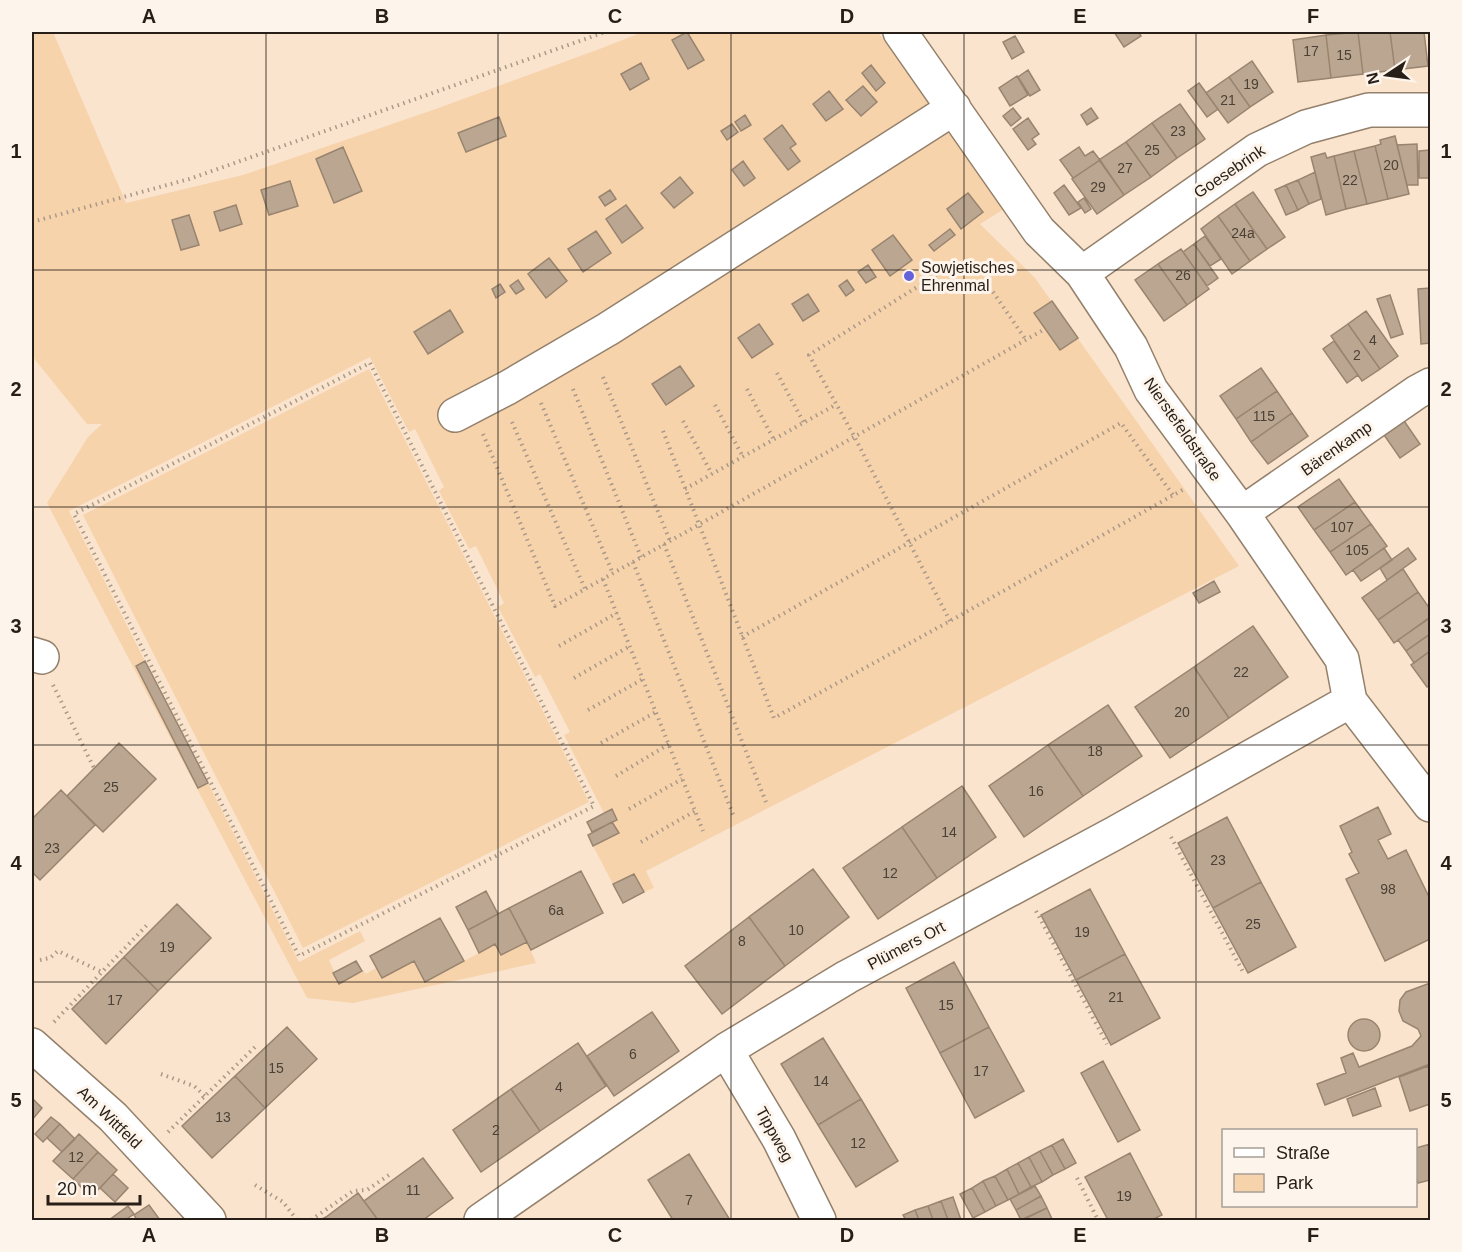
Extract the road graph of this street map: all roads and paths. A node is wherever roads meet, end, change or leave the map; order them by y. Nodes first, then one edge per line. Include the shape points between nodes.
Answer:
1 (605, 32) edge
2 (900, 32) edge
3 (954, 108) junction
4 (1431, 110) edge
5 (32, 222) edge
6 (960, 260) dead end
7 (1082, 273) junction
8 (993, 292) dead end
9 (1045, 329) dead end
10 (1026, 340) junction
11 (777, 373) dead end
12 (603, 377) dead end
13 (1431, 385) edge
14 (573, 389) dead end
15 (747, 389) dead end
16 (540, 401) dead end
17 (837, 404) junction
18 (715, 405) dead end
19 (510, 416) dead end
20 (467, 421) joint
21 (683, 421) dead end
22 (804, 423) junction
23 (663, 431) dead end
24 (854, 436) junction
25 (774, 440) junction
26 (743, 457) junction
27 (1212, 472) junction
28 (712, 474) junction
29 (685, 489) junction
30 (1173, 495) junction
31 (1242, 513) junction
32 (699, 525) junction
33 (670, 541) junction
34 (910, 543) junction
35 (664, 544) junction
36 (641, 557) junction
37 (633, 562) junction
38 (613, 574) junction
39 (603, 579) junction
40 (585, 589) junction
41 (617, 613) junction
42 (950, 621) junction
43 (742, 636) junction
44 (559, 646) dead end
45 (630, 646) junction
46 (37, 656) edge
47 (574, 678) dead end
48 (643, 679) junction
49 (1350, 701) junction
50 (588, 710) dead end
51 (656, 712) junction
52 (601, 743) dead end
53 (669, 744) junction
54 (94, 768) dead end
55 (616, 776) dead end
56 (682, 779) junction
57 (766, 802) dead end
58 (1431, 805) edge
59 (629, 809) dead end
60 (695, 811) junction
61 (734, 817) dead end
62 (703, 831) dead end
63 (1169, 833) dead end
64 (641, 842) dead end
65 (1034, 907) dead end
66 (148, 924) dead end
67 (299, 956) joint
68 (40, 960) dead end
69 (102, 972) junction
70 (1243, 972) dead end
71 (40, 1036) edge
72 (1107, 1044) dead end
73 (257, 1045) dead end
74 (726, 1050) junction
75 (161, 1074) dead end
76 (205, 1096) junction
77 (165, 1136) dead end
78 (389, 1175) dead end
79 (1077, 1178) dead end
80 (255, 1185) dead end
81 (209, 1221) edge
82 (297, 1221) edge
83 (311, 1221) edge
84 (481, 1221) edge
85 (819, 1221) edge
86 (1098, 1221) edge

1 - 5 path via 189,179
2 - 3 street, Nierstefeldstraße
3 - 7 street, Nierstefeldstraße via 1039,231
3 - 20 street via 608,329 507,388
4 - 7 street, Goesebrink via 1369,110 1286,136 1257,150
6 - 17 path via 809,356
7 - 27 street, Nierstefeldstraße via 1131,347 1151,390
8 - 10 path
9 - 10 path
10 - 24 path
11 - 22 path
12 - 33 path
13 - 31 street, Bärenkamp
14 - 36 path
15 - 25 path
16 - 38 path
17 - 22 path
17 - 24 path
18 - 26 path
19 - 40 path
20 - 40 path via 555,606
21 - 28 path
22 - 25 path
23 - 29 path
24 - 32 path
24 - 34 path
25 - 26 path
26 - 28 path
27 - 30 path
27 - 31 street, Nierstefeldstraße
28 - 29 path
29 - 32 path
30 - 34 path via 1121,423
30 - 42 path
31 - 49 street, Nierstefeldstraße via 1342,659
32 - 33 path
32 - 43 path
33 - 35 path
34 - 42 path
34 - 43 path
35 - 36 path
35 - 57 path
36 - 37 path
37 - 38 path
37 - 61 path
38 - 39 path
39 - 40 path
39 - 41 path
41 - 44 path
41 - 45 path
42 - 43 path via 774,718
45 - 47 path
45 - 48 path
46 - 54 path
48 - 50 path
48 - 51 path
49 - 58 street, Nierstefeldstraße
49 - 74 street, Plümers Ort via 1115,833 847,976
51 - 52 path
51 - 53 path
53 - 55 path
53 - 56 path
56 - 59 path
56 - 60 path
60 - 62 path
60 - 64 path
63 - 70 path
65 - 72 path
66 - 69 path
67 - 67 path via 594,806 370,363 74,514
68 - 69 path via 58,951
69 - 71 path
71 - 81 street, Am Wittfeld
73 - 76 path
74 - 84 street, Plümers Ort
74 - 85 street, Tippweg via 779,1139
75 - 76 path via 195,1086
76 - 77 path
78 - 83 path via 367,1190 353,1191
79 - 86 path
80 - 82 path via 284,1202

